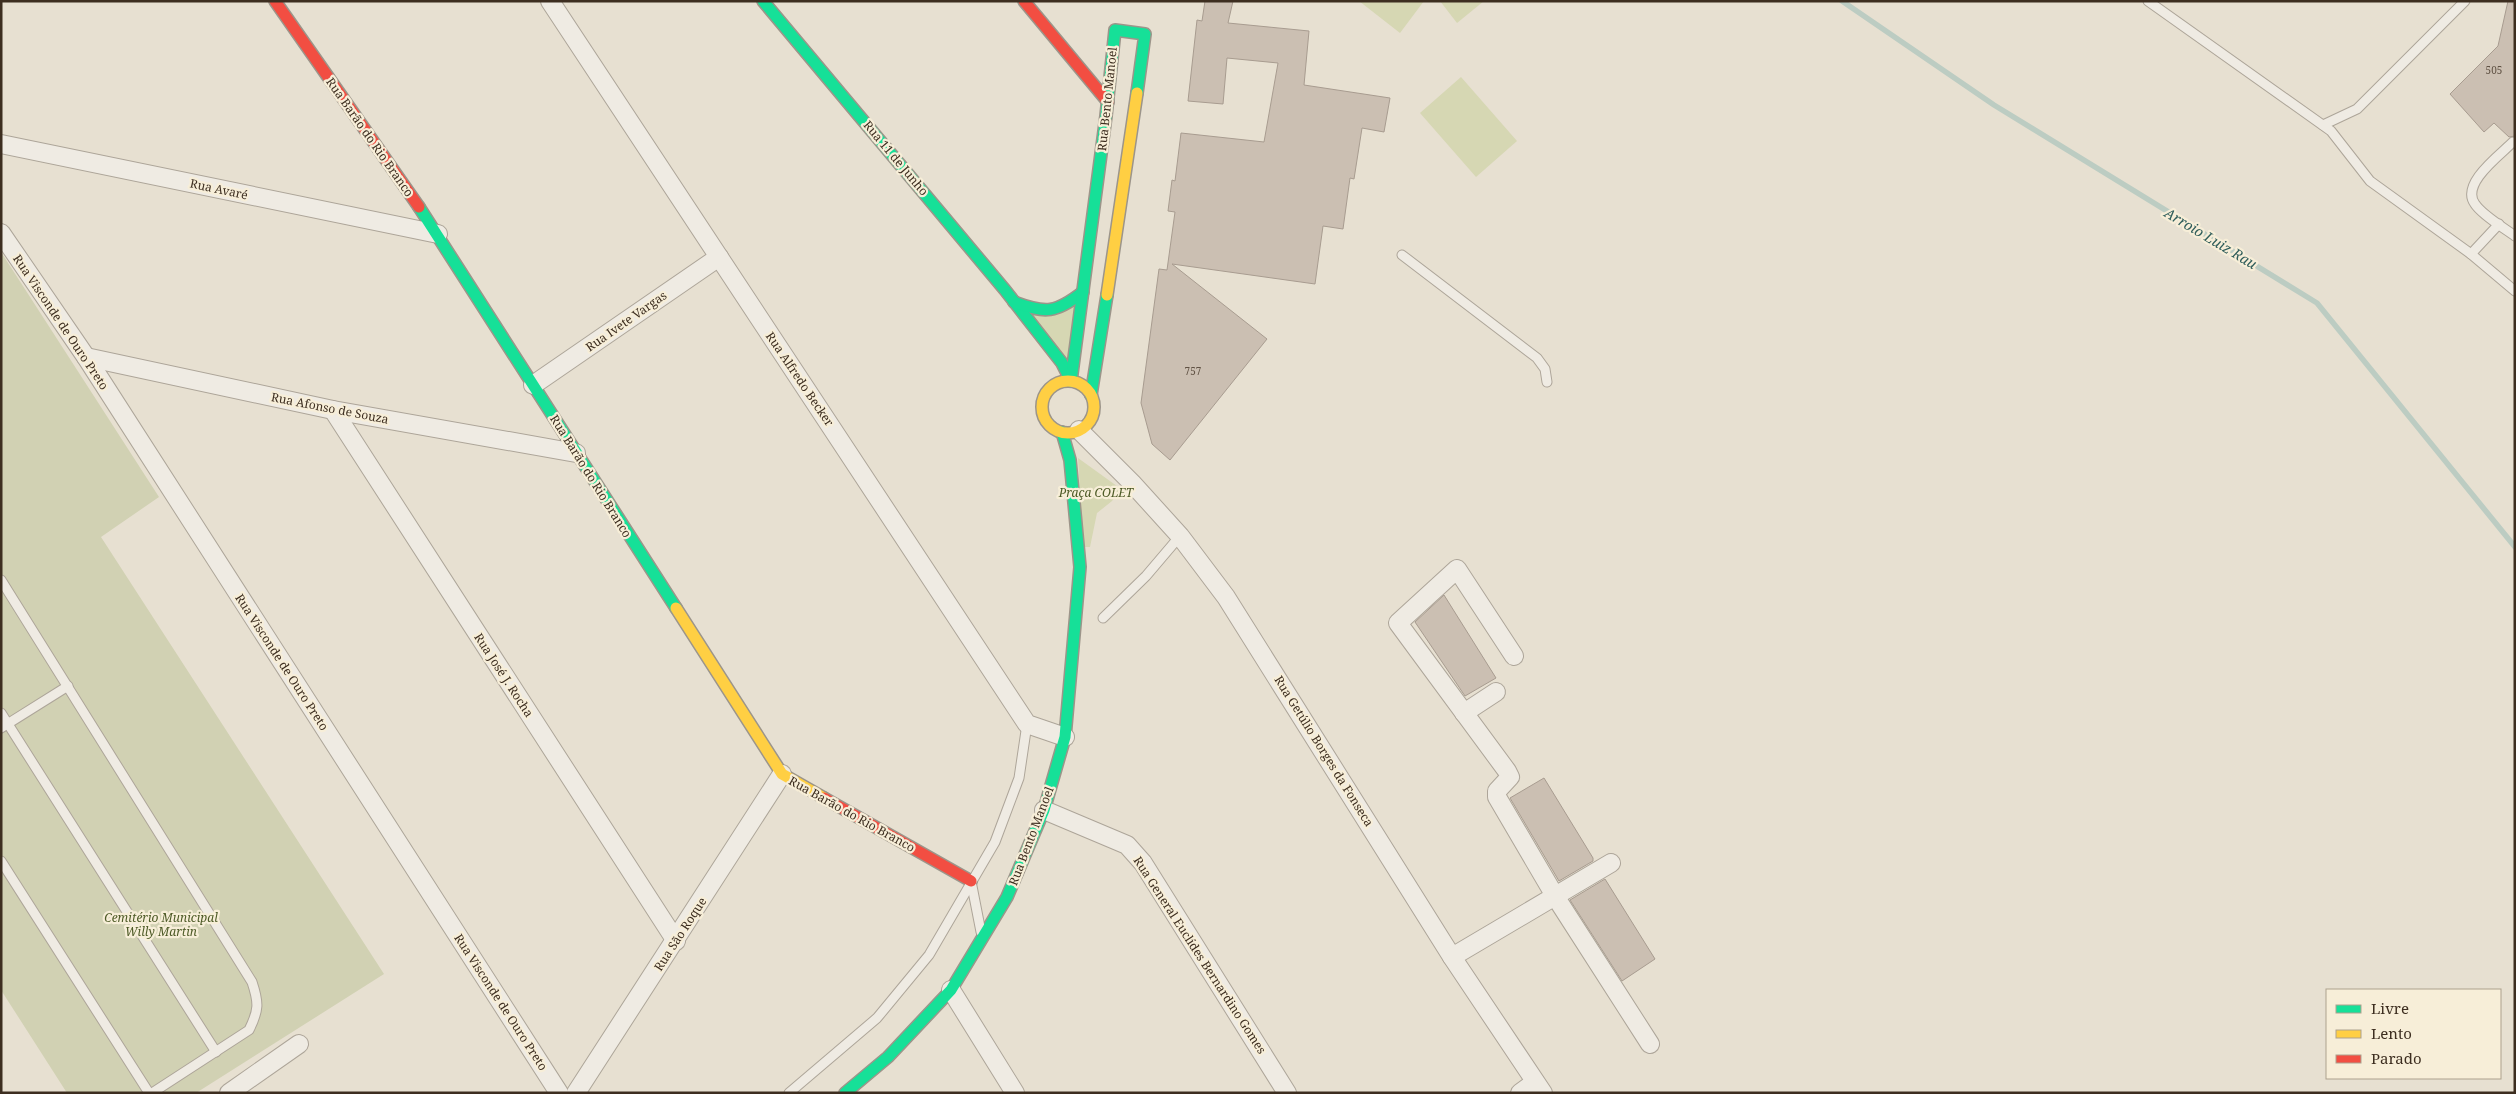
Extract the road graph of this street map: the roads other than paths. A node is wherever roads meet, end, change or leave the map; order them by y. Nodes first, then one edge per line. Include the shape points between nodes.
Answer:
1 (275, 1) edge
2 (550, 1) edge
3 (763, 1) edge
4 (1024, 1) edge
5 (2148, 1) edge
6 (2465, 1) edge
7 (1108, 102) junction
8 (2323, 125) junction
9 (2513, 142) dead end
10 (1, 144) edge
11 (2499, 224) junction
12 (1, 233) edge
13 (438, 234) junction
14 (2515, 236) edge
15 (2471, 254) junction
16 (1402, 255) dead end
17 (719, 257) junction
18 (2515, 291) edge
19 (1083, 292) junction
20 (1014, 302) junction
21 (1026, 317) junction
22 (1038, 350) dead end
23 (86, 357) junction
24 (1047, 376) dead end
25 (1071, 381) junction
26 (1547, 382) dead end
27 (533, 385) junction
28 (1052, 387) junction
29 (1091, 395) junction
30 (333, 410) junction
31 (1071, 431) junction
32 (576, 453) junction
33 (1180, 536) junction
34 (1, 580) edge
35 (1103, 618) dead end
36 (1514, 656) dead end
37 (68, 686) junction
38 (1496, 692) dead end
39 (1, 713) edge
40 (1464, 713) junction
41 (1027, 724) junction
42 (4, 726) edge
43 (1065, 737) junction
44 (782, 774) junction
45 (1044, 810) junction
46 (1, 862) edge
47 (1611, 863) dead end
48 (971, 881) junction
49 (1555, 896) junction
50 (982, 939) junction
51 (676, 941) junction
52 (1452, 957) junction
53 (951, 990) junction
54 (299, 1044) dead end
55 (1650, 1044) dead end
56 (216, 1052) junction
57 (1539, 1088) edge
58 (151, 1093) edge
59 (229, 1093) edge
60 (559, 1093) edge
61 (576, 1093) edge
62 (788, 1093) edge
63 (845, 1093) edge
64 (1015, 1093) edge
65 (1287, 1093) edge
66 (1520, 1093) edge

1 - 13 street, Rua Barão do Rio Branco
2 - 17 street, Rua Alfredo Becker
3 - 20 street, Rua 11 de Junho
4 - 7 street
5 - 8 lane
6 - 8 lane via 2357,109
7 - 19 street, Rua Bento Manoel
7 - 29 street, Rua Bento Manoel via 1114,30 1145,34
8 - 15 lane via 2370,181
9 - 11 lane via 2477,178 2471,190 2474,204
10 - 13 street, Rua Avaré
11 - 14 lane
11 - 15 lane
12 - 23 street, Rua Visconde de Ouro Preto
13 - 27 street, Rua Barão do Rio Branco
15 - 18 lane
16 - 26 lane via 1537,358 1545,369
17 - 27 street, Rua Ivete Vargas
17 - 41 street, Rua Alfredo Becker
19 - 20 street via 1063,307 1043,313
19 - 25 street, Rua Bento Manoel
20 - 21 street, Rua 11 de Junho
21 - 22 street, Rua 11 de Junho
21 - 25 street, Rua 11 de Junho
23 - 30 street, Rua Afonso de Souza
23 - 60 street, Rua Visconde de Ouro Preto
24 - 28 street
25 - 28 street
25 - 29 street via 1086,388
27 - 32 street, Rua Barão do Rio Branco
28 - 31 street via 1044,399 1044,416 1054,429
29 - 31 street via 1094,403 1091,419
30 - 32 street, Rua Afonso de Souza
30 - 51 street, Rua José J. Rocha
31 - 33 street, Rua Getúlio Borges da Fonseca via 1132,483
31 - 43 street, Rua Bento Manoel via 1070,460 1080,567
32 - 44 street, Rua Barão do Rio Branco
33 - 35 lane via 1146,576
33 - 52 street, Rua Getúlio Borges da Fonseca via 1226,597
34 - 37 lane
36 - 40 street via 1457,570 1398,623
37 - 42 lane
37 - 56 lane via 252,982 257,998 257,1015 249,1030
38 - 40 street
39 - 42 lane
40 - 49 street via 1510,777 1497,791 1497,797
41 - 43 street
41 - 48 lane via 1019,778 995,842
42 - 56 lane
43 - 45 street, Rua Bento Manoel
44 - 48 street, Rua Barão do Rio Branco
44 - 51 street, Rua São Roque
45 - 50 street, Rua Bento Manoel via 1007,897
45 - 65 street, Rua General Euclídes Bernardino Gomes via 1126,845 1144,863
46 - 58 lane
47 - 49 street
48 - 50 lane
48 - 62 lane via 929,955 876,1018
49 - 52 street
49 - 55 street
50 - 53 street, Rua Bento Manoel
51 - 61 street, Rua São Roque
52 - 57 street, Rua Getúlio Borges da Fonseca
53 - 63 street, Rua Bento Manoel via 888,1057
53 - 64 street
54 - 59 street
56 - 58 lane
57 - 66 street

